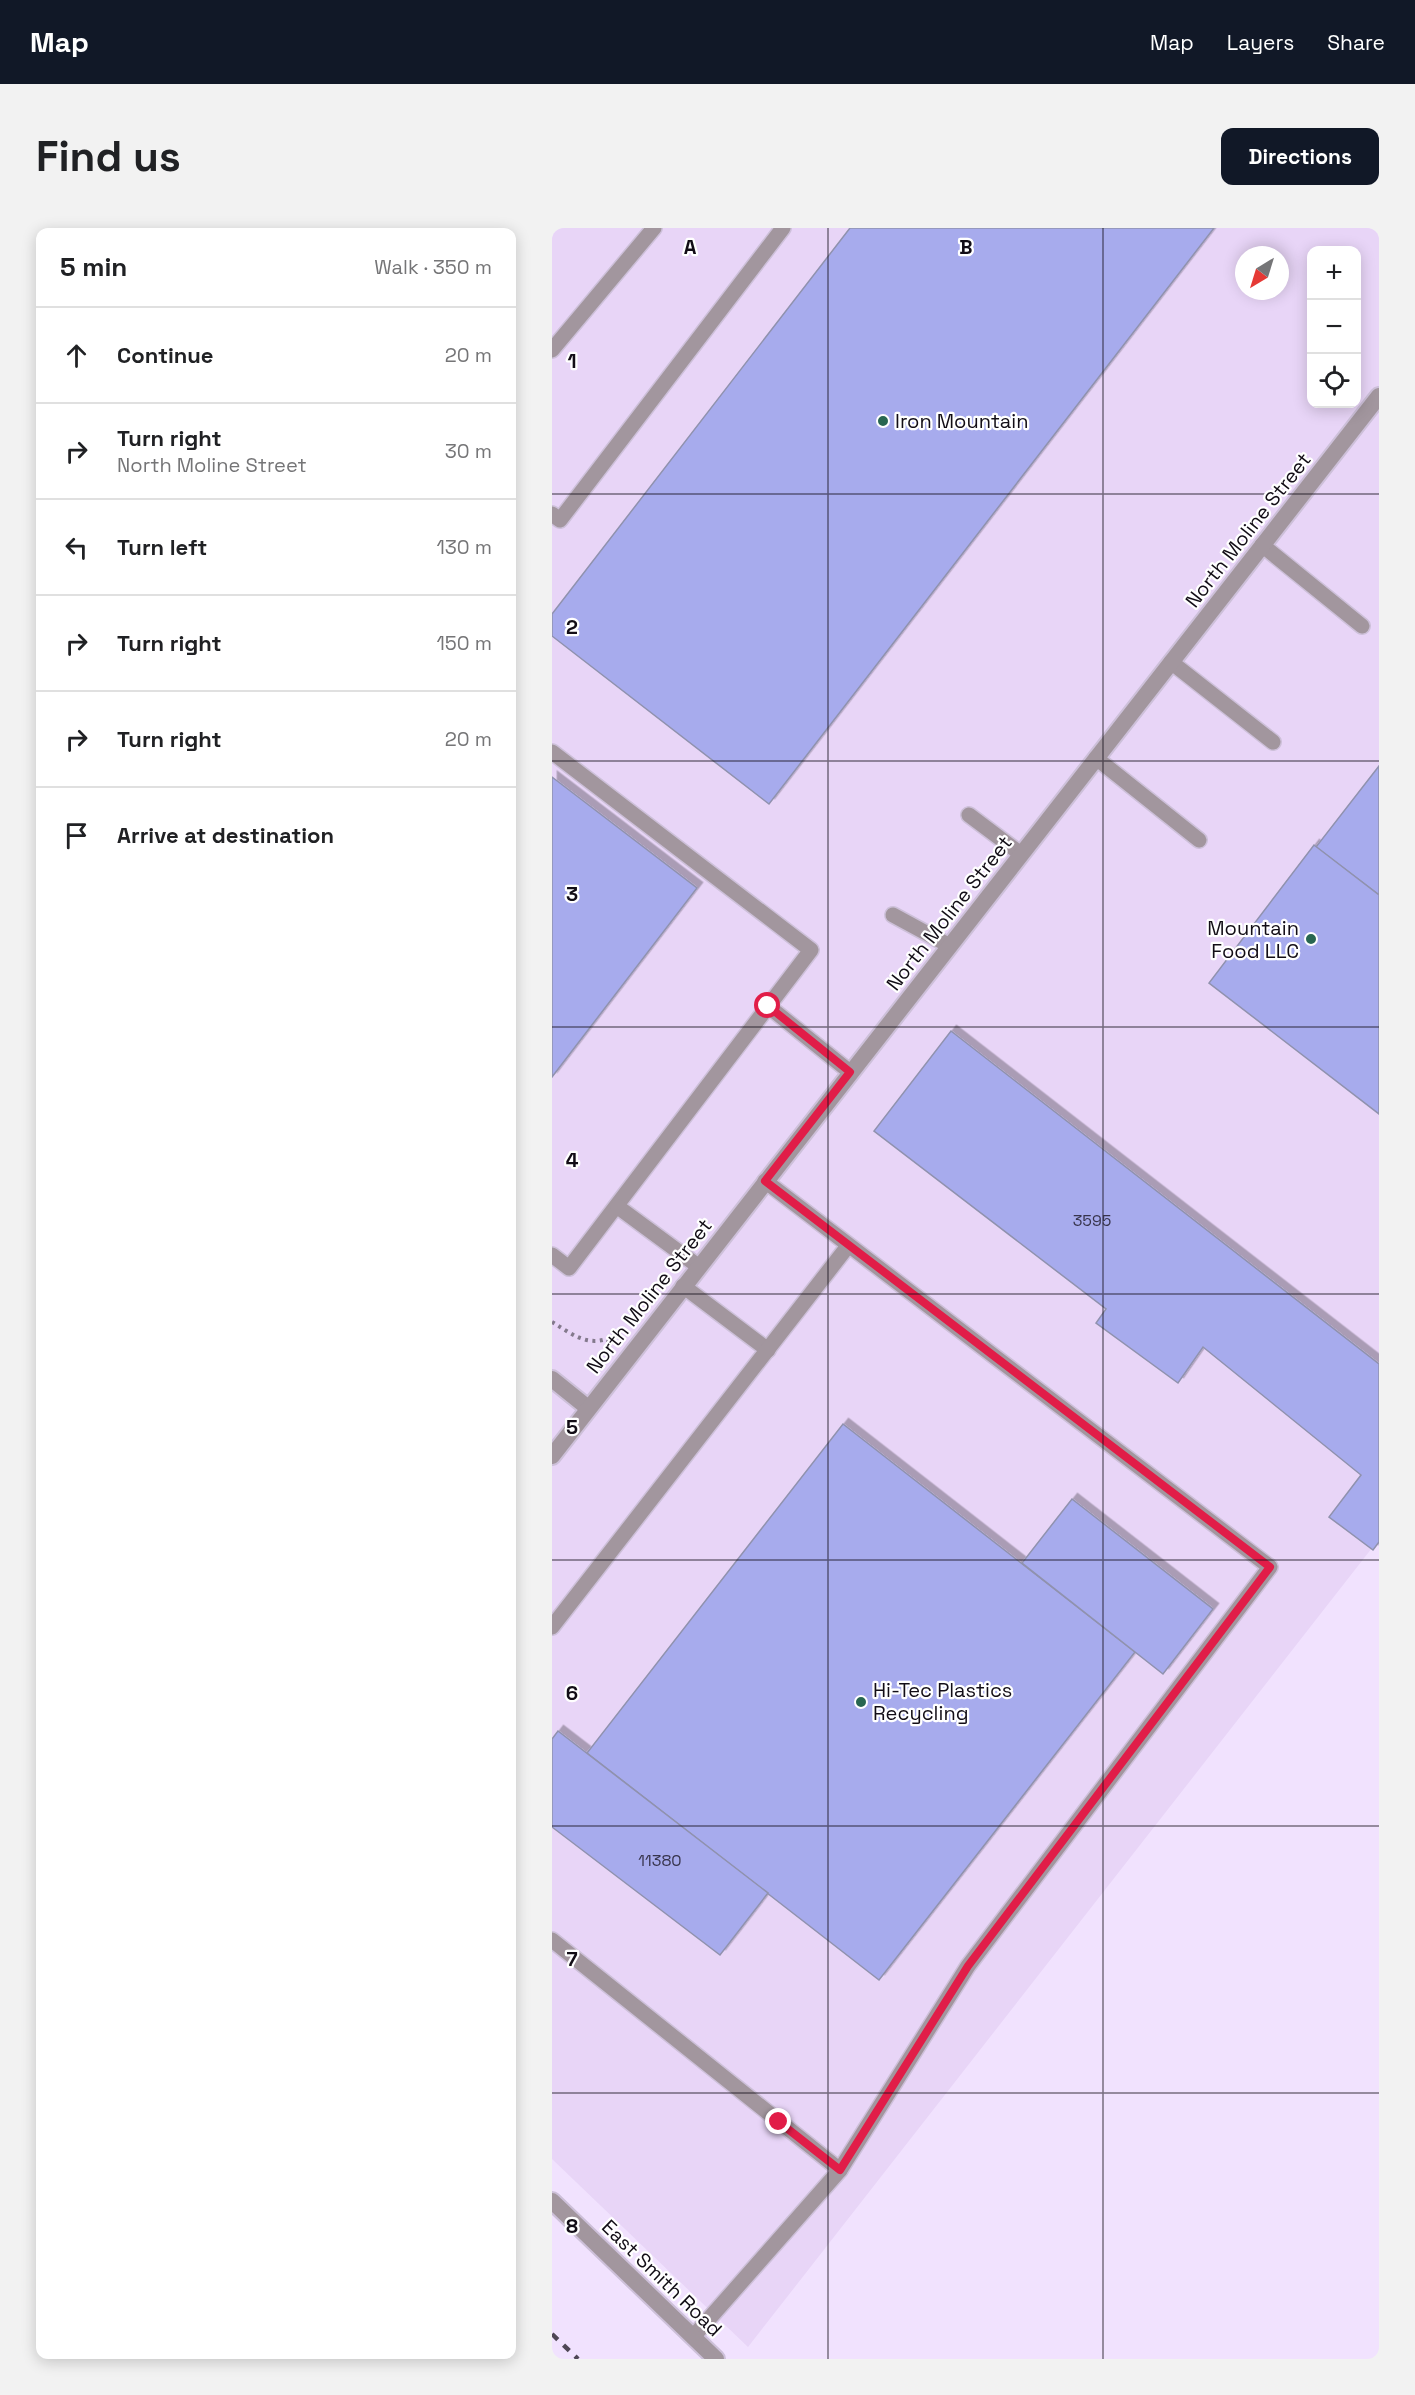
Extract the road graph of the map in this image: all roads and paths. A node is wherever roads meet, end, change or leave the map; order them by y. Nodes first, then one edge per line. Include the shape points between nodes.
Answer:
1 (654, 228) edge
2 (783, 228) edge
3 (552, 350) edge
4 (1379, 396) edge
5 (552, 514) edge
6 (1262, 545) junction
7 (1362, 626) dead end
8 (1171, 662) junction
9 (1273, 742) dead end
10 (552, 752) edge
11 (1096, 758) junction
12 (969, 814) dead end
13 (1199, 840) dead end
14 (1021, 854) junction
15 (893, 915) dead end
16 (950, 946) junction
17 (768, 1006) junction
18 (850, 1072) junction
19 (765, 1181) junction
20 (618, 1207) junction
21 (848, 1246) junction
22 (552, 1255) edge
23 (698, 1266) junction
24 (683, 1286) junction
25 (552, 1322) edge
26 (768, 1350) junction
27 (629, 1356) junction
28 (552, 1379) edge
29 (588, 1408) junction
30 (552, 1456) edge
31 (552, 1627) edge
32 (552, 1940) edge
33 (840, 2170) junction
34 (552, 2202) edge
35 (693, 2337) junction
36 (717, 2359) edge

1 - 3 lane
2 - 5 lane via 560,520
4 - 6 street, North Moline Street
6 - 7 lane
6 - 8 street, North Moline Street
8 - 9 lane
8 - 11 street, North Moline Street
10 - 17 lane via 811,950
11 - 13 lane
11 - 14 street, North Moline Street
12 - 14 lane
14 - 16 street, North Moline Street
15 - 16 lane
16 - 18 street, North Moline Street
17 - 18 lane
17 - 20 lane
18 - 19 street, North Moline Street
19 - 21 lane
19 - 23 street, North Moline Street
20 - 22 lane via 570,1268
20 - 23 lane
21 - 26 lane
21 - 33 lane via 1270,1567 968,1966
23 - 24 street, North Moline Street
24 - 26 lane
24 - 27 street, North Moline Street
25 - 27 path via 586,1341 606,1339
26 - 31 lane
27 - 29 street, North Moline Street
28 - 29 street
29 - 30 street, North Moline Street
32 - 33 lane
33 - 35 lane
34 - 35 street, East Smith Road
35 - 36 street, East Smith Road

